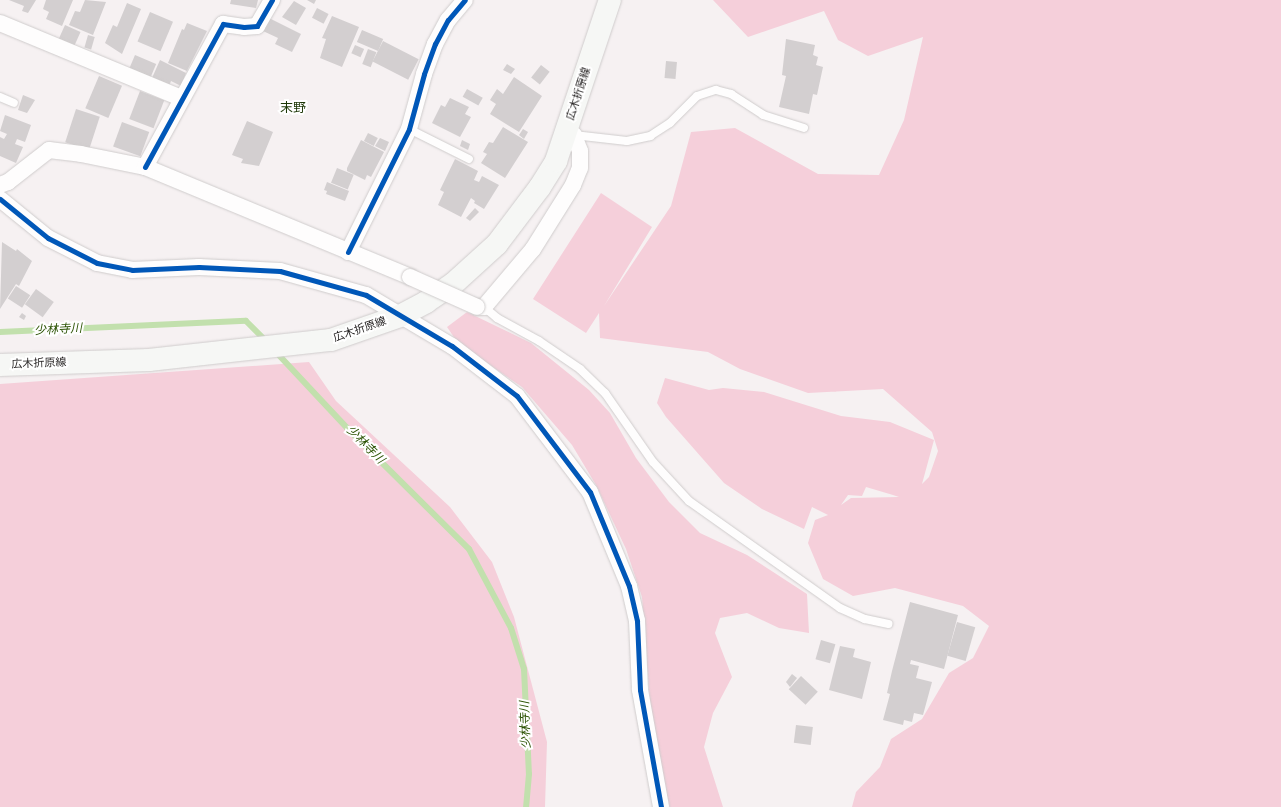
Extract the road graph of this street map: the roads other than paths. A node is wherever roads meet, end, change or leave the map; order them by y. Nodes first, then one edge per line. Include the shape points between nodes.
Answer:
1 (272, 0) edge
2 (465, 0) edge
3 (610, 0) edge
4 (0, 23) edge
5 (0, 97) edge
6 (181, 98) junction
7 (14, 102) dead end
8 (409, 128) junction
9 (804, 128) dead end
10 (571, 134) junction
11 (469, 158) dead end
12 (145, 167) junction
13 (0, 184) edge
14 (0, 199) edge
15 (348, 252) junction
16 (480, 307) junction
17 (400, 316) junction
18 (0, 366) edge
19 (888, 624) dead end
20 (661, 807) edge

1 - 6 street via 257,26 223,24
2 - 8 street via 448,20 435,44
3 - 10 main road, 広木折原線
4 - 6 street
5 - 7 lane
6 - 12 street
8 - 11 lane
8 - 15 street
9 - 10 lane via 763,115 731,94 716,90 697,96 670,123 650,136 627,141
10 - 16 street via 580,151 580,168 573,184 532,249
10 - 17 main road, 広木折原線 via 540,187 496,244 453,284
12 - 13 street via 49,150 8,182
12 - 15 street
14 - 17 street via 48,238 97,263 132,270 199,267 280,270 366,295
15 - 16 street, bridge
16 - 19 lane via 539,341 574,365 605,393 653,462 689,501 840,608 865,619
17 - 18 main road, 広木折原線 via 331,340 263,349 149,360
17 - 20 street via 452,346 517,396 590,492 628,586 637,621 640,690

